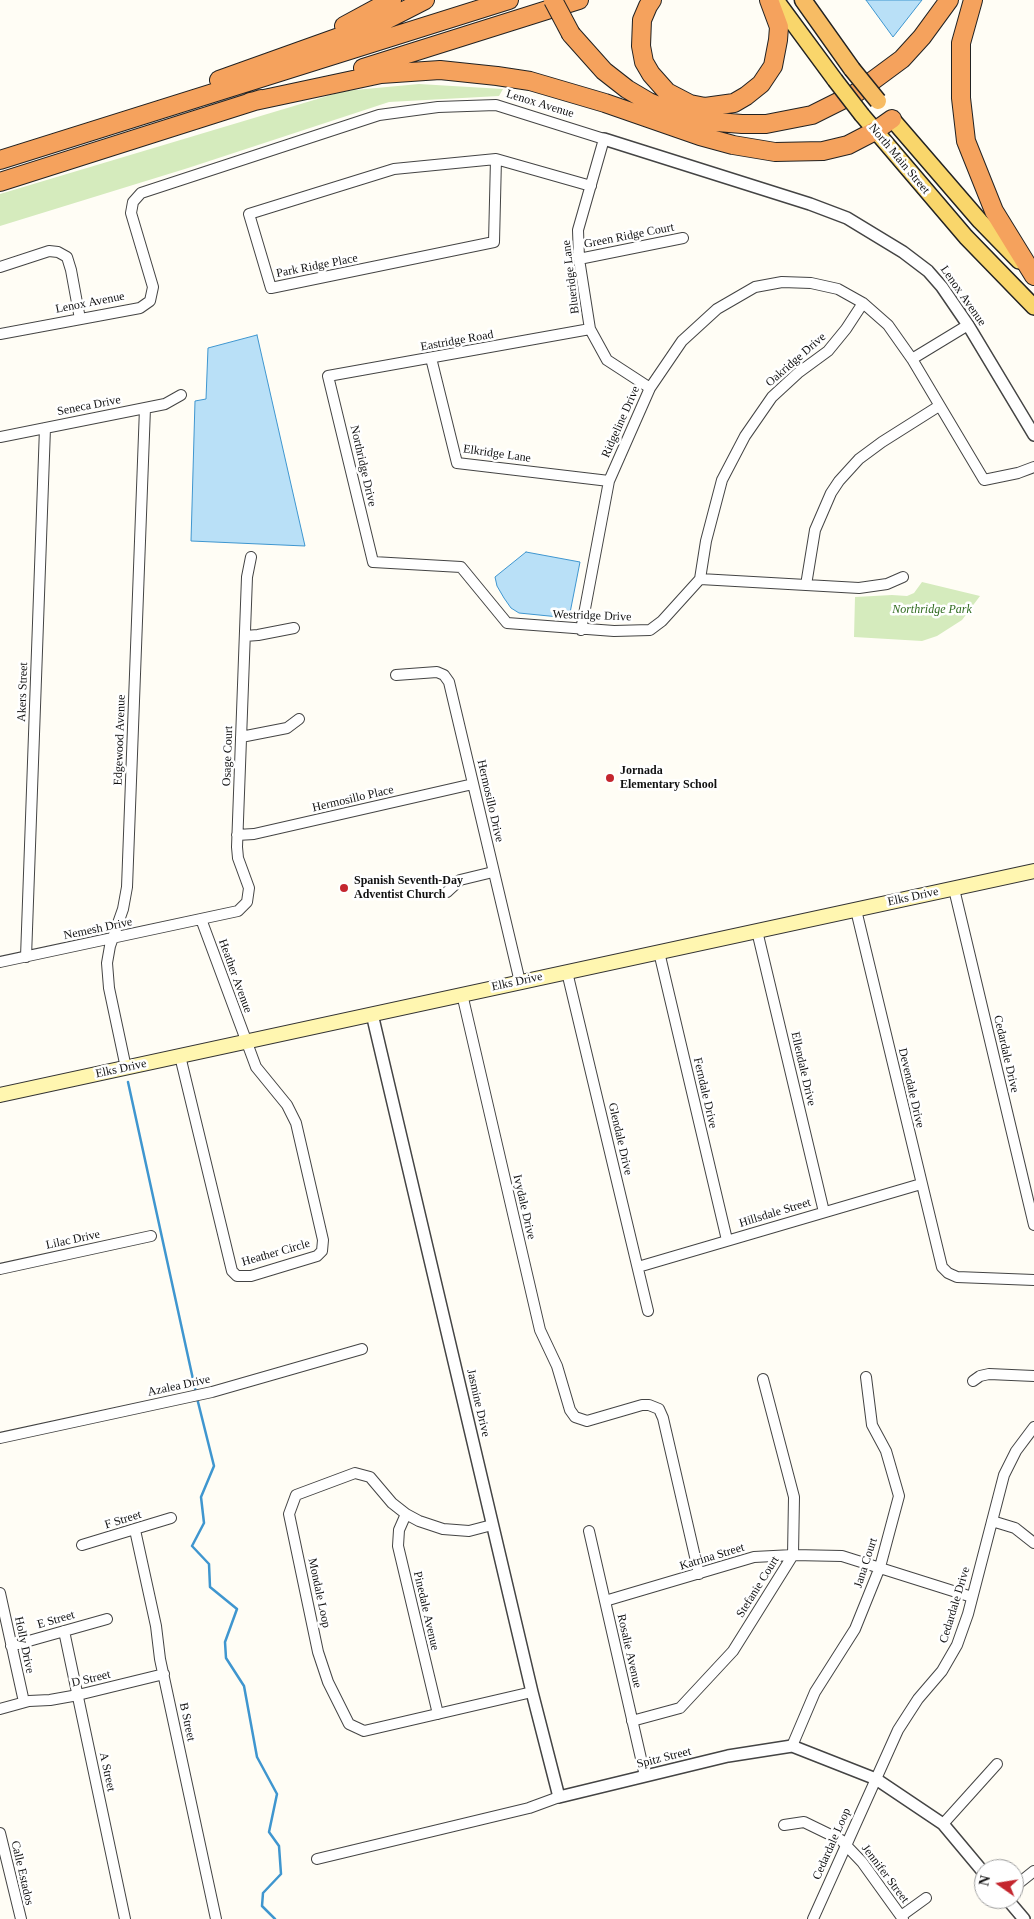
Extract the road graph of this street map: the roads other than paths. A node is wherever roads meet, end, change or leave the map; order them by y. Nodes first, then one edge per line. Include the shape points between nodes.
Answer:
1 (392, 0) edge
2 (425, 0) edge
3 (509, 0) edge
4 (553, 0) edge
5 (579, 0) edge
6 (652, 0) edge
7 (769, 0) edge
8 (776, 0) edge
9 (803, 0) edge
10 (949, 0) edge
11 (973, 0) edge
12 (280, 57) junction
13 (250, 102) junction
14 (892, 119) junction
15 (97, 130) junction
16 (875, 131) junction
17 (604, 139) junction
18 (0, 160) edge
19 (496, 160) junction
20 (0, 182) edge
21 (591, 186) junction
22 (683, 238) dead end
23 (580, 259) junction
24 (0, 267) edge
25 (1034, 276) edge
26 (863, 303) junction
27 (1034, 307) edge
28 (80, 319) junction
29 (968, 325) junction
30 (590, 329) junction
31 (0, 334) edge
32 (431, 358) junction
33 (912, 359) junction
34 (328, 376) joint
35 (650, 388) junction
36 (181, 395) dead end
37 (939, 406) junction
38 (145, 408) junction
39 (45, 428) junction
40 (1034, 435) edge
41 (0, 437) edge
42 (1034, 467) edge
43 (608, 481) junction
44 (251, 557) dead end
45 (373, 562) joint
46 (903, 577) dead end
47 (700, 579) junction
48 (806, 584) junction
49 (294, 628) dead end
50 (581, 630) junction
51 (245, 636) junction
52 (396, 674) dead end
53 (300, 719) dead end
54 (241, 737) junction
55 (473, 784) junction
56 (237, 835) junction
57 (1034, 871) edge
58 (493, 872) junction
59 (954, 888) junction
60 (447, 892) dead end
61 (856, 910) junction
62 (201, 919) junction
63 (758, 931) junction
64 (112, 938) junction
65 (659, 952) junction
66 (26, 957) junction
67 (0, 962) edge
68 (567, 972) junction
69 (520, 982) junction
70 (462, 994) junction
71 (372, 1014) junction
72 (247, 1041) junction
73 (180, 1056) junction
74 (126, 1068) junction
75 (0, 1095) edge
76 (921, 1184) junction
77 (824, 1212) junction
78 (1034, 1225) edge
79 (151, 1236) dead end
80 (727, 1240) junction
81 (638, 1267) junction
82 (0, 1269) edge
83 (1034, 1280) edge
84 (648, 1311) dead end
85 (362, 1349) dead end
86 (1034, 1376) edge
87 (866, 1377) dead end
88 (763, 1380) dead end
89 (973, 1381) dead end
90 (1034, 1427) edge
91 (0, 1438) edge
92 (406, 1514) junction
93 (171, 1518) dead end
94 (992, 1521) junction
95 (492, 1525) junction
96 (135, 1530) junction
97 (589, 1530) dead end
98 (1034, 1544) edge
99 (82, 1545) dead end
100 (793, 1555) junction
101 (880, 1567) junction
102 (699, 1574) junction
103 (0, 1595) edge
104 (972, 1597) junction
105 (605, 1601) junction
106 (107, 1619) dead end
107 (64, 1631) junction
108 (12, 1646) junction
109 (164, 1674) junction
110 (532, 1692) junction
111 (78, 1695) junction
112 (24, 1702) junction
113 (0, 1709) edge
114 (438, 1714) junction
115 (632, 1721) junction
116 (792, 1746) junction
117 (997, 1764) dead end
118 (645, 1776) junction
119 (876, 1780) junction
120 (559, 1797) junction
121 (943, 1824) junction
122 (784, 1825) dead end
123 (0, 1833) edge
124 (846, 1844) junction
125 (317, 1859) dead end
126 (974, 1860) edge
127 (1034, 1871) edge
128 (1024, 1879) edge
129 (926, 1898) dead end
130 (1016, 1909) edge
131 (902, 1918) edge
132 (21, 1919) edge
133 (125, 1919) edge
134 (216, 1919) edge
135 (813, 1919) edge
136 (1024, 1919) edge

1 - 12 highway
2 - 12 highway via 384,22
3 - 15 highway
4 - 10 highway, bridge via 571,34 604,71 627,89 670,111 742,124 766,124 812,115 856,94 902,59
5 - 13 highway
6 - 7 highway via 642,20 640,39 644,62 667,92 690,104 705,107 734,103 746,96 761,84 773,66 779,27
8 - 16 main road, North Main Street, bridge
9 - 14 highway, North Main Street, bridge
11 - 25 highway via 961,43 960,98 966,141 994,210
12 - 15 highway via 166,99
13 - 16 highway via 381,74 440,70 530,81 700,136 775,152 823,151 848,145
13 - 20 highway
14 - 16 highway
14 - 25 main road, North Main Street via 980,221
15 - 18 highway
16 - 27 main road, North Main Street via 966,237
17 - 21 street, Blueridge Lane
17 - 28 street, Lenox Avenue via 496,105 438,107 380,114 174,181 141,193 133,202 131,213 153,287 150,301 140,308
17 - 29 street, Lenox Avenue via 847,218 928,270
19 - 19 street, Park Ridge Place via 394,169 249,214 272,288 494,242
19 - 21 street, Park Ridge Place
21 - 23 street, Blueridge Lane via 578,230
22 - 23 street, Green Ridge Court
23 - 30 street, Blueridge Lane
24 - 28 street via 49,252 67,257
26 - 33 street, Ridgeline Drive via 888,325
26 - 35 street, Ridgeline Drive via 838,289 811,283 782,282 755,287 717,309 682,341
26 - 47 street, Oakridge Drive via 828,351 772,397 745,436 722,480
28 - 31 street, Lenox Avenue
29 - 33 street
29 - 40 street, Lenox Avenue
30 - 32 street, Eastridge Road
30 - 35 street, Blueridge Lane via 607,360
32 - 34 street, Eastridge Road
32 - 43 street, Elkridge Lane via 456,463
33 - 37 street, Ridgeline Drive
34 - 45 street, Northridge Drive
35 - 43 street, Ridgeline Drive
36 - 38 street, Seneca Drive via 170,402
37 - 42 street, Ridgeline Drive via 984,480
37 - 48 street via 882,442 839,481 815,530
38 - 39 street, Seneca Drive
38 - 64 street, Edgewood Avenue via 127,887
39 - 41 street, Seneca Drive
39 - 66 street, Akers Street
43 - 50 street, Ridgeline Drive
44 - 51 street, Osage Court
45 - 50 street, Westridge Drive via 461,567 507,623
46 - 48 street via 886,584 859,588
47 - 48 street
47 - 50 street, Westridge Drive via 650,630
49 - 51 street
51 - 54 street, Osage Court
52 - 55 street, Hermosillo Drive via 432,671 447,678
53 - 54 street via 287,728
54 - 56 street, Osage Court
55 - 56 street, Hermosillo Place via 254,834
55 - 58 street, Hermosillo Drive
56 - 62 street, Osage Court via 238,858 250,888 247,902 238,911
57 - 59 main road, Elks Drive
58 - 60 street via 460,880
58 - 69 street, Hermosillo Drive
59 - 61 main road, Elks Drive
59 - 78 street, Cedardale Drive
61 - 63 main road, Elks Drive
61 - 76 street, Devendale Drive
62 - 64 street, Nemesh Drive
62 - 72 street, Heather Avenue
63 - 65 main road, Elks Drive
63 - 77 street, Ellendale Drive
64 - 66 street, Nemesh Drive
64 - 74 street, Edgewood Avenue via 108,980
65 - 68 main road, Elks Drive
65 - 80 street, Ferndale Drive
66 - 67 street, Nemesh Drive
68 - 69 main road, Elks Drive
68 - 81 street, Glendale Drive
69 - 70 main road, Elks Drive
70 - 71 main road, Elks Drive
70 - 102 street, Ivydale Drive via 540,1330 557,1366 570,1410 576,1422 658,1402
71 - 72 main road, Elks Drive
71 - 95 street, Jasmine Drive
72 - 73 main road, Elks Drive
72 - 73 street, Heather Circle via 259,1072 294,1117 323,1244 317,1256 251,1276 237,1276 230,1268
73 - 74 main road, Elks Drive
74 - 75 main road, Elks Drive
76 - 77 street, Hillsdale Street
76 - 83 street, Devendale Drive via 939,1261 945,1272 957,1276
77 - 80 street, Hillsdale Street
79 - 82 street, Lilac Drive
80 - 81 street, Hillsdale Street
81 - 84 street, Glendale Drive
85 - 91 street, Azalea Drive via 212,1392
86 - 89 street via 989,1374
87 - 101 street, Jana Court via 872,1425 886,1451 899,1496
88 - 100 street, Stefanie Court via 794,1497
90 - 94 street, Cedardale Drive via 1007,1467
92 - 95 street, Mondale Loop via 443,1529 469,1531
92 - 114 street, Pinedale Avenue via 398,1546
92 - 114 street, Mondale Loop via 370,1477 355,1473 296,1495 289,1514 318,1652 328,1682 349,1724 364,1731
93 - 96 street, F Street
94 - 98 street via 1015,1528
94 - 104 street, Cedardale Drive
95 - 110 street, Jasmine Drive
96 - 99 street, F Street
96 - 109 street, B Street
97 - 105 street, Rosalie Avenue
100 - 101 street, Katrina Street via 842,1556
100 - 102 street, Katrina Street via 754,1557
100 - 115 street, Stefanie Court via 733,1651 680,1708
101 - 104 street, Katrina Street
101 - 116 street, Jana Court via 855,1629 815,1692
102 - 105 street, Katrina Street
103 - 108 street, Holly Drive
104 - 119 street, Cedardale Drive via 952,1654 907,1714
105 - 115 street, Rosalie Avenue
106 - 107 street, E Street
107 - 108 street, E Street
107 - 111 street, A Street
108 - 112 street, Holly Drive
109 - 111 street, D Street
109 - 134 street, B Street
110 - 114 street, Mondale Loop
110 - 120 street, Jasmine Drive
111 - 112 street, D Street
111 - 133 street, A Street
112 - 113 street, D Street
115 - 118 street, Rosalie Avenue
116 - 118 street, Spitz Street via 728,1756
116 - 119 street
117 - 121 street
118 - 120 street, Spitz Street
119 - 121 street
119 - 124 street, Cedardale Loop
120 - 125 street, Spitz Street via 529,1808
121 - 126 street
122 - 124 street, Jennifer Street via 804,1822
123 - 132 street, Calle Estados
124 - 131 street, Jennifer Street
124 - 135 street, Cedardale Loop
127 - 128 street
129 - 131 street
130 - 136 street

